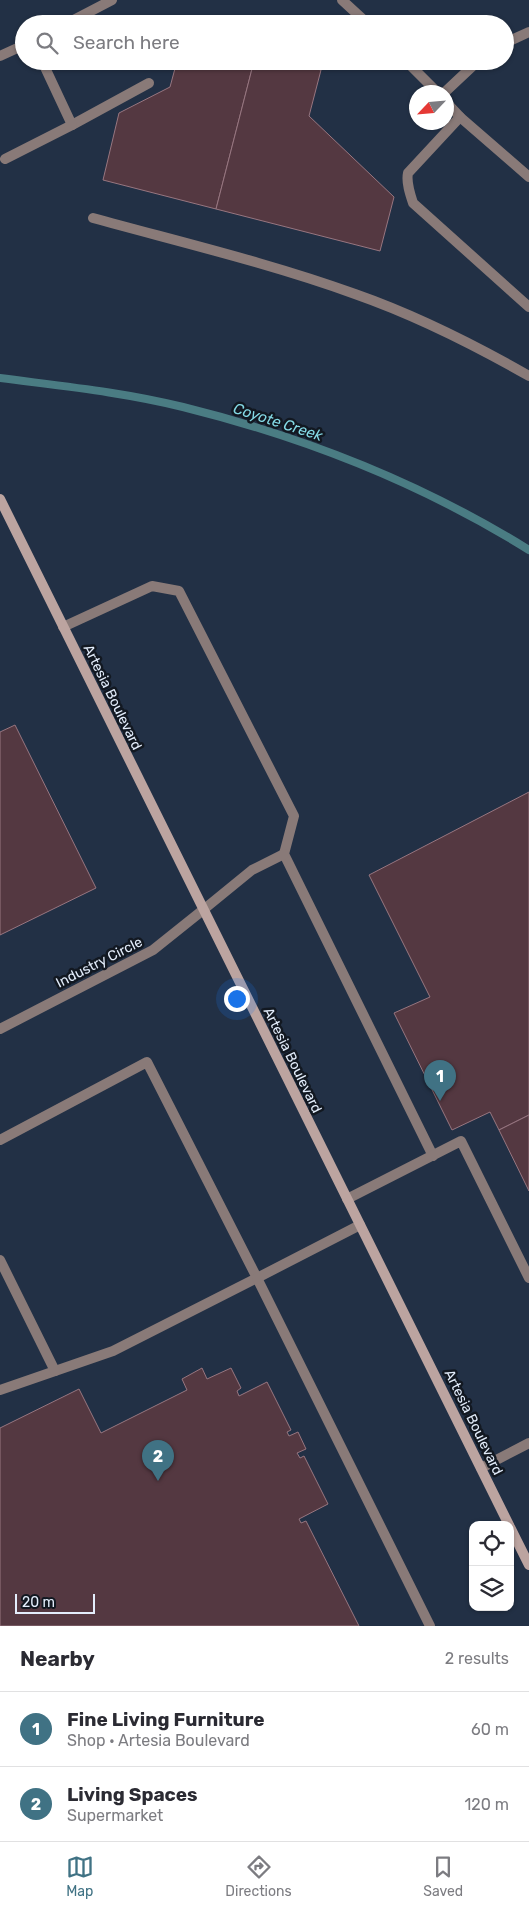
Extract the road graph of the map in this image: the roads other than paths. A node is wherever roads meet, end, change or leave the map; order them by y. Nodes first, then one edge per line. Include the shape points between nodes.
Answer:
1 (112, 0) edge
2 (342, 0) edge
3 (83, 15) edge
4 (358, 15) edge
5 (529, 32) edge
6 (514, 39) edge
7 (15, 49) edge
8 (0, 56) edge
9 (46, 70) edge
10 (415, 70) edge
11 (468, 70) edge
12 (149, 84) dead end
13 (430, 85) edge
14 (452, 85) edge
15 (454, 111) edge
16 (460, 117) junction
17 (72, 125) junction
18 (5, 160) dead end
19 (529, 177) edge
20 (93, 218) dead end
21 (529, 307) edge
22 (529, 376) edge
23 (0, 499) edge
24 (63, 627) junction
25 (284, 854) junction
26 (203, 910) junction
27 (0, 1029) edge
28 (0, 1140) edge
29 (433, 1156) junction
30 (348, 1199) junction
31 (360, 1226) junction
32 (0, 1260) edge
33 (257, 1278) junction
34 (529, 1278) edge
35 (54, 1371) junction
36 (0, 1390) edge
37 (529, 1442) edge
38 (481, 1468) junction
39 (508, 1521) edge
40 (514, 1534) edge
41 (529, 1565) edge
42 (430, 1626) edge

1 - 3 street
2 - 4 street
5 - 6 street
7 - 8 street
9 - 17 street
10 - 13 street
11 - 14 street
12 - 17 street
15 - 16 street
16 - 19 street
16 - 21 street via 408,173 413,204
17 - 18 street
20 - 22 street via 355,294 476,346
23 - 24 main road, Artesia Boulevard
24 - 25 street via 152,586 180,591 294,816
24 - 26 main road, Artesia Boulevard
25 - 26 street, Industry Circle via 252,870
25 - 29 street
26 - 27 street, Industry Circle via 153,950
26 - 30 main road, Artesia Boulevard
28 - 33 street via 148,1062
29 - 30 street
29 - 34 street via 461,1142
30 - 31 main road, Artesia Boulevard
31 - 33 street
31 - 38 main road, Artesia Boulevard
32 - 35 street
33 - 35 street via 113,1352
33 - 42 street
35 - 36 street
37 - 38 street
38 - 39 main road, Artesia Boulevard
40 - 41 main road, Artesia Boulevard

